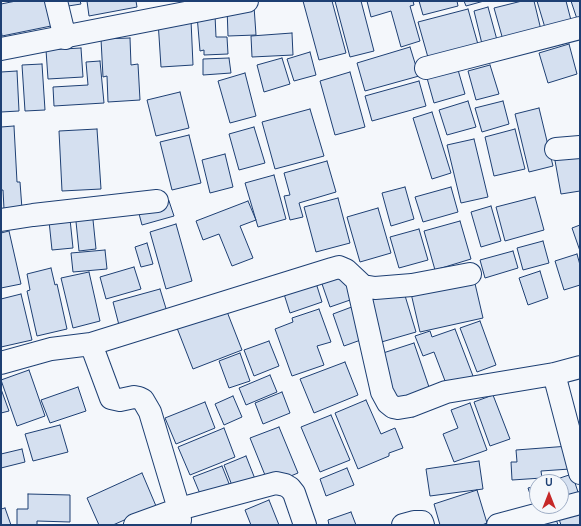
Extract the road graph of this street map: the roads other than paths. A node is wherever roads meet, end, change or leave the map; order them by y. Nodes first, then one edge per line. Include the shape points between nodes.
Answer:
1 (56, 1) edge
2 (247, 1) edge
3 (580, 28) edge
4 (65, 38) junction
5 (1, 49) edge
6 (426, 68) dead end
7 (580, 147) edge
8 (556, 149) dead end
9 (157, 201) dead end
10 (1, 220) edge
11 (470, 274) dead end
12 (356, 281) junction
13 (91, 344) junction
14 (1, 363) edge
15 (580, 367) edge
16 (554, 374) junction
17 (580, 473) edge
18 (580, 504) edge
19 (176, 517) edge
20 (135, 525) edge
21 (305, 525) edge
22 (404, 525) edge
23 (424, 525) edge
24 (498, 525) edge

1 - 4 street
2 - 4 street
3 - 6 street
4 - 5 street
7 - 8 street
9 - 10 street
11 - 12 street via 412,285 375,288 363,286
12 - 13 street via 346,270 332,269
12 - 16 street via 382,392 393,407 410,406 446,392
13 - 14 street via 51,349
13 - 19 street via 111,398 120,400 136,397 146,404 150,412
15 - 16 street
16 - 17 street
18 - 24 street
19 - 20 street
19 - 21 street via 276,483 290,488
22 - 23 street via 414,522 422,522

